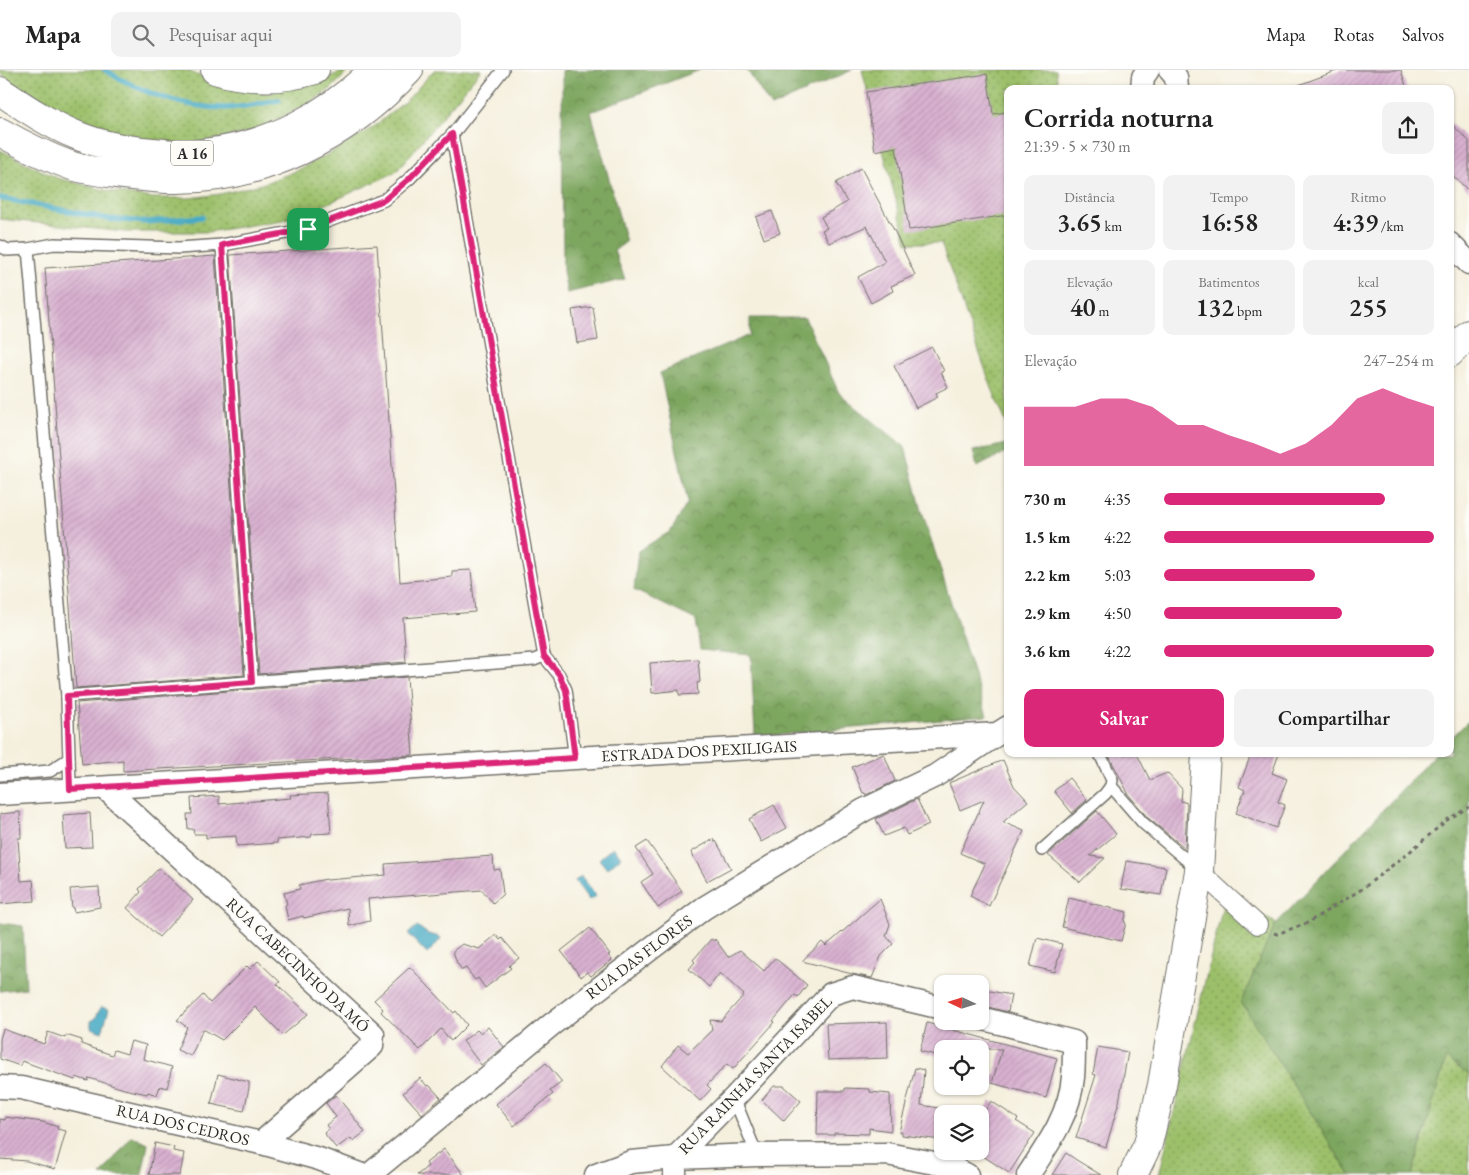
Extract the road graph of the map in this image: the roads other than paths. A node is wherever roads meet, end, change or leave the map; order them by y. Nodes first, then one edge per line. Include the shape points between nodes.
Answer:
1 (215, 70) edge
2 (315, 70) edge
3 (374, 70) edge
4 (409, 70) edge
5 (503, 70) edge
6 (1148, 70) edge
7 (1170, 70) edge
8 (1142, 85) edge
9 (1177, 85) edge
10 (0, 91) edge
11 (0, 114) edge
12 (0, 132) edge
13 (452, 134) junction
14 (131, 175) junction
15 (222, 245) junction
16 (0, 246) edge
17 (1454, 248) edge
18 (28, 249) junction
19 (1469, 263) edge
20 (1469, 334) edge
21 (1454, 349) edge
22 (544, 656) junction
23 (252, 682) junction
24 (67, 696) junction
25 (1002, 731) edge
26 (1101, 757) edge
27 (1206, 757) edge
28 (575, 758) junction
29 (69, 759) junction
30 (0, 775) edge
31 (1111, 786) junction
32 (105, 788) junction
33 (70, 789) junction
34 (0, 794) edge
35 (1042, 850) dead end
36 (1199, 870) junction
37 (1258, 925) road end
38 (934, 1006) edge
39 (989, 1020) edge
40 (0, 1087) edge
41 (734, 1098) junction
42 (261, 1143) junction
43 (757, 1155) junction
44 (675, 1167) edge
45 (362, 1175) edge
46 (369, 1175) edge
47 (596, 1175) edge
48 (967, 1175) edge
49 (1028, 1175) edge
50 (1133, 1175) edge

1 - 2 main road via 235,76 270,78
3 - 10 main road, A 16 via 343,98 308,120 272,137 240,147 203,153 137,151 108,145 47,121
4 - 14 main road, A 16 via 350,123 315,145 278,160 240,172 199,178
5 - 13 lane
6 - 8 street
7 - 9 street via 1176,77
11 - 14 main road, A 16 via 47,143
12 - 14 main road, A 16 via 72,166
13 - 15 lane via 384,200 308,229
13 - 22 lane
15 - 18 lane via 179,248 54,244
15 - 23 lane
16 - 18 lane via 8,250
17 - 19 street
18 - 24 lane
20 - 21 main road
22 - 23 lane via 534,660
22 - 28 lane via 559,674 566,690
23 - 24 lane
24 - 29 lane
25 - 28 street, ESTRADA DOS PEXILIGAIS
25 - 46 street, RUA DAS FLORES via 935,776 864,810 704,908 551,1025
26 - 31 lane via 1112,780
27 - 36 main road
28 - 32 street, ESTRADA DOS PEXILIGAIS
29 - 30 lane via 50,771
29 - 33 lane
31 - 35 lane
31 - 36 lane via 1143,823
32 - 33 street, ESTRADA DOS PEXILIGAIS
32 - 42 street, RUA CABECINHO DA MÓ via 373,1034 372,1046
33 - 34 street, ESTRADA DOS PEXILIGAIS
36 - 37 street
36 - 50 main road via 1162,1084 1148,1144
38 - 41 street, RUA RAINHA SANTA ISABEL via 853,987 831,994
39 - 49 street via 1074,1042 1073,1078 1066,1108 1052,1139
40 - 42 street, RUA DOS CEDROS via 20,1088
41 - 43 lane
41 - 44 street, RUA RAINHA SANTA ISABEL
42 - 45 street, RUA DOS CEDROS
43 - 44 street
43 - 48 street via 888,1154 950,1166
44 - 47 street, RUA RAINHA SANTA ISABEL via 631,1162

